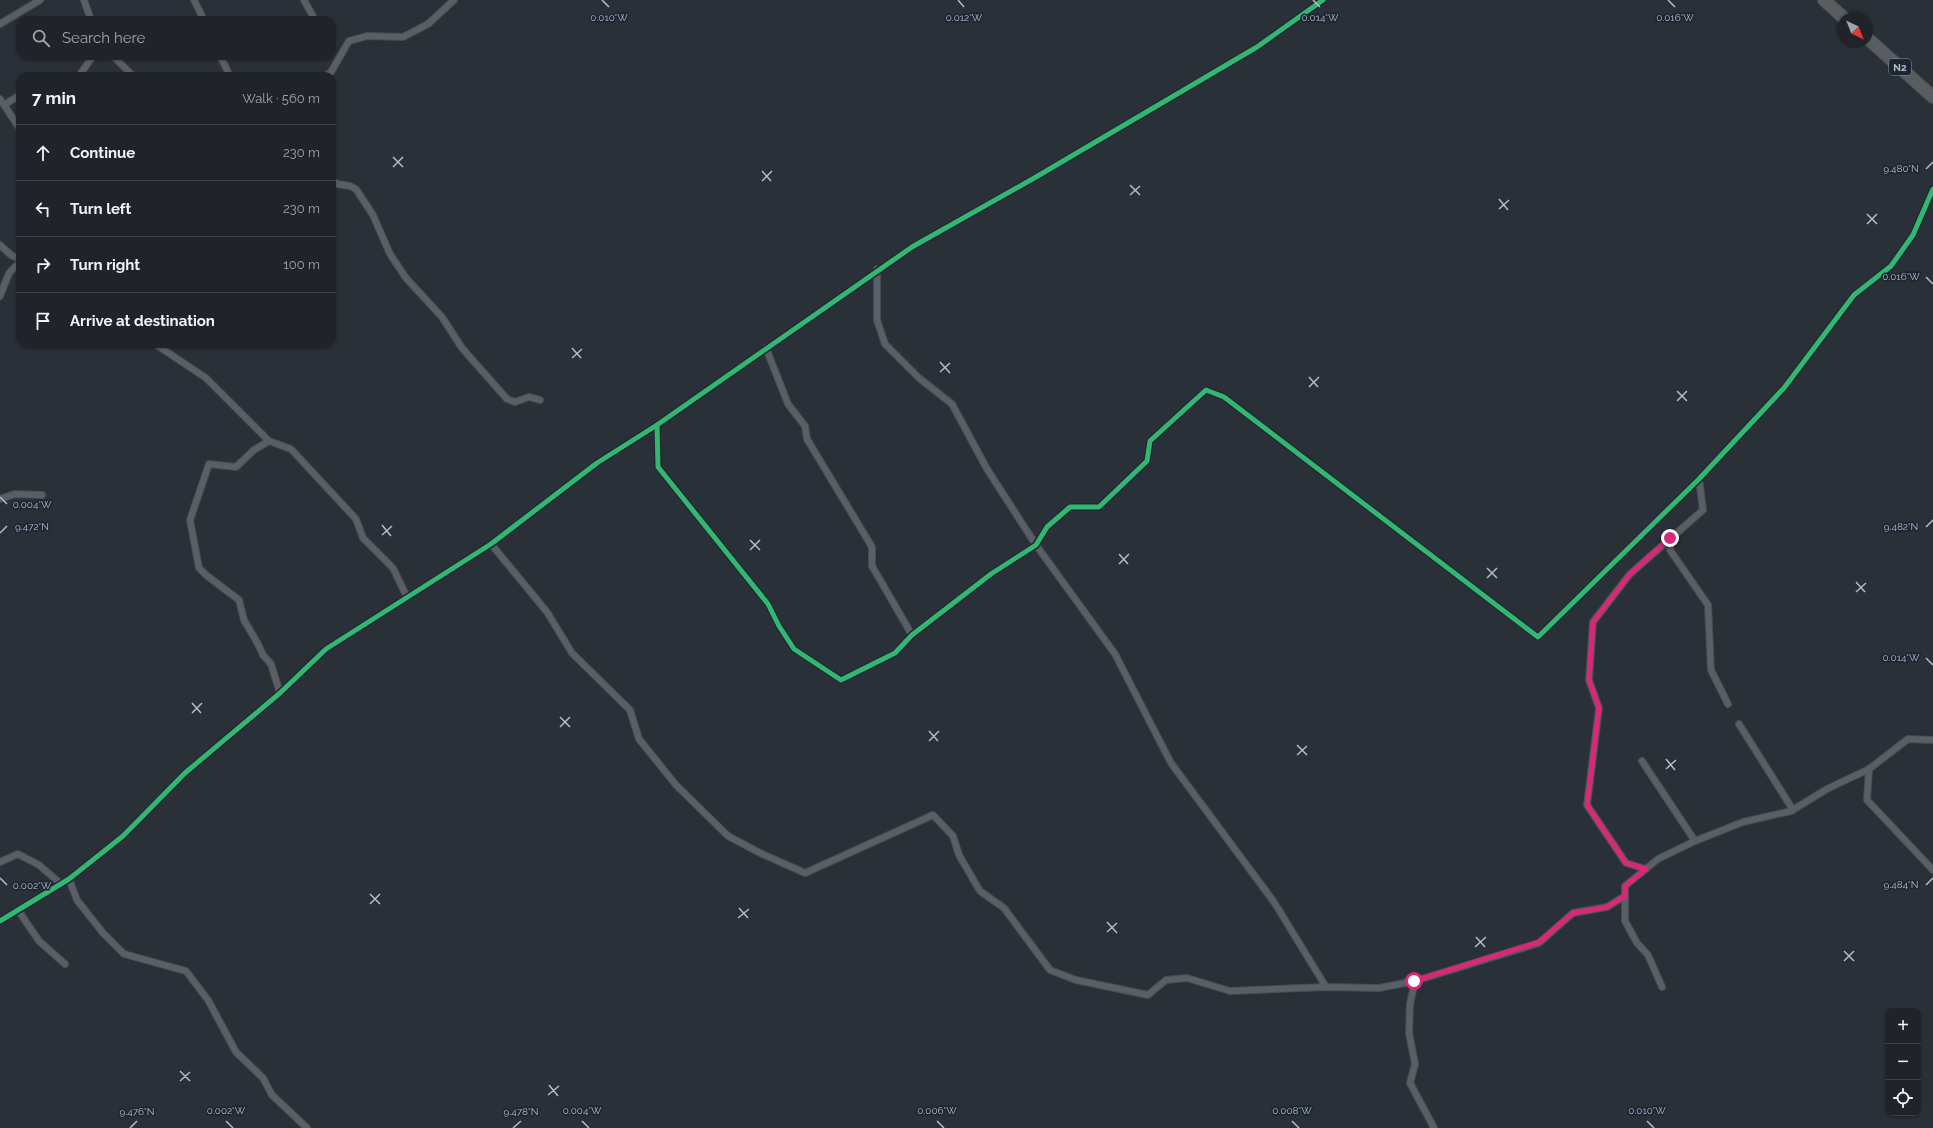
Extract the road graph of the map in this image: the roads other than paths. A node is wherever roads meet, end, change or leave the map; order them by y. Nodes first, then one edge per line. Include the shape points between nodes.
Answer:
1 (40, 0) edge
2 (84, 0) edge
3 (194, 0) edge
4 (304, 0) edge
5 (1323, 0) edge
6 (1824, 0) edge
7 (450, 1) edge
8 (1837, 12) edge
9 (90, 16) edge
10 (202, 16) edge
11 (313, 16) edge
12 (0, 24) edge
13 (1873, 43) edge
14 (91, 60) edge
15 (116, 60) edge
16 (222, 60) edge
17 (84, 72) edge
18 (129, 72) edge
19 (228, 72) edge
20 (331, 72) edge
21 (1933, 97) edge
22 (16, 98) edge
23 (0, 99) edge
24 (4, 105) junction
25 (16, 123) edge
26 (336, 183) edge
27 (1933, 189) edge
28 (0, 245) edge
29 (16, 257) edge
30 (16, 266) edge
31 (877, 269) junction
32 (0, 296) edge
33 (161, 348) edge
34 (766, 348) junction
35 (540, 400) dead end
36 (657, 425) junction
37 (269, 441) junction
38 (1700, 479) junction
39 (42, 495) dead end
40 (0, 500) edge
41 (1670, 538) junction
42 (491, 544) junction
43 (1036, 544) junction
44 (407, 597) junction
45 (912, 635) junction
46 (280, 693) junction
47 (1728, 704) dead end
48 (1739, 724) dead end
49 (1933, 740) edge
50 (1642, 761) dead end
51 (1869, 769) junction
52 (1793, 810) junction
53 (1694, 841) junction
54 (0, 862) edge
55 (1646, 869) junction
56 (1933, 870) edge
57 (69, 879) junction
58 (61, 884) junction
59 (1625, 896) junction
60 (18, 910) junction
61 (0, 921) edge
62 (64, 964) dead end
63 (1414, 981) junction
64 (1326, 987) junction
65 (1662, 987) dead end
66 (307, 1128) edge
67 (1434, 1128) edge

1 - 12 street
2 - 9 street
3 - 10 street
4 - 11 street
5 - 31 street via 1257,47
6 - 8 highway
7 - 20 street via 428,24 403,37 367,36 349,41
13 - 21 highway, N2
14 - 17 street
15 - 18 street
16 - 19 street
22 - 24 street
23 - 24 street
24 - 25 street
26 - 35 street via 356,190 373,215 390,254 406,278 442,317 462,348 507,399 516,402 529,398
27 - 38 street via 1913,235 1891,266 1854,295 1784,388
28 - 29 street
30 - 32 street via 9,273
31 - 34 street
31 - 43 street via 877,320 886,344 920,378 952,404 987,470
33 - 37 street via 206,378
34 - 36 street
34 - 45 street via 788,404 805,426 807,438 872,547 872,566
36 - 42 street via 597,463
36 - 45 street via 658,467 764,598 794,649 841,680 895,653
37 - 44 street via 291,449 356,519 363,538 393,568
37 - 46 street via 254,450 236,467 208,464 190,520 199,568 239,600 244,620 263,655 271,664
38 - 41 street via 1704,510
38 - 43 street via 1538,637 1224,397 1206,390 1150,441 1148,461 1099,507 1070,507 1046,527
39 - 40 street via 15,494
41 - 47 street via 1670,550 1708,605 1711,670
41 - 55 street via 1630,574 1593,622 1589,680 1599,708 1587,805 1626,863
42 - 44 street
42 - 64 street via 547,612 572,653 630,710 640,739 676,785 728,836 805,873 933,815 953,836 959,855 980,891 1004,908 1050,970 1076,980 1148,994 1166,980 1187,978 1230,991
43 - 45 street via 991,574
43 - 64 street via 1115,654 1172,763 1274,902
44 - 46 street via 326,649
46 - 57 street via 185,773 123,836
48 - 52 street
49 - 51 street via 1908,739
50 - 53 street
51 - 52 street via 1827,789
51 - 56 street via 1867,800
52 - 53 street via 1743,822
53 - 55 street via 1658,859
54 - 58 street via 18,854 39,865
55 - 59 street via 1625,886
57 - 58 street
57 - 66 street via 77,900 103,933 124,954 186,971 208,1000 236,1052 262,1078 272,1094
58 - 60 street
59 - 63 street via 1607,907 1573,913 1539,942
59 - 65 street via 1625,921 1637,943 1648,955
60 - 61 street
60 - 62 street via 39,940
63 - 64 street via 1379,988
63 - 67 street via 1409,1033 1415,1064 1410,1083

